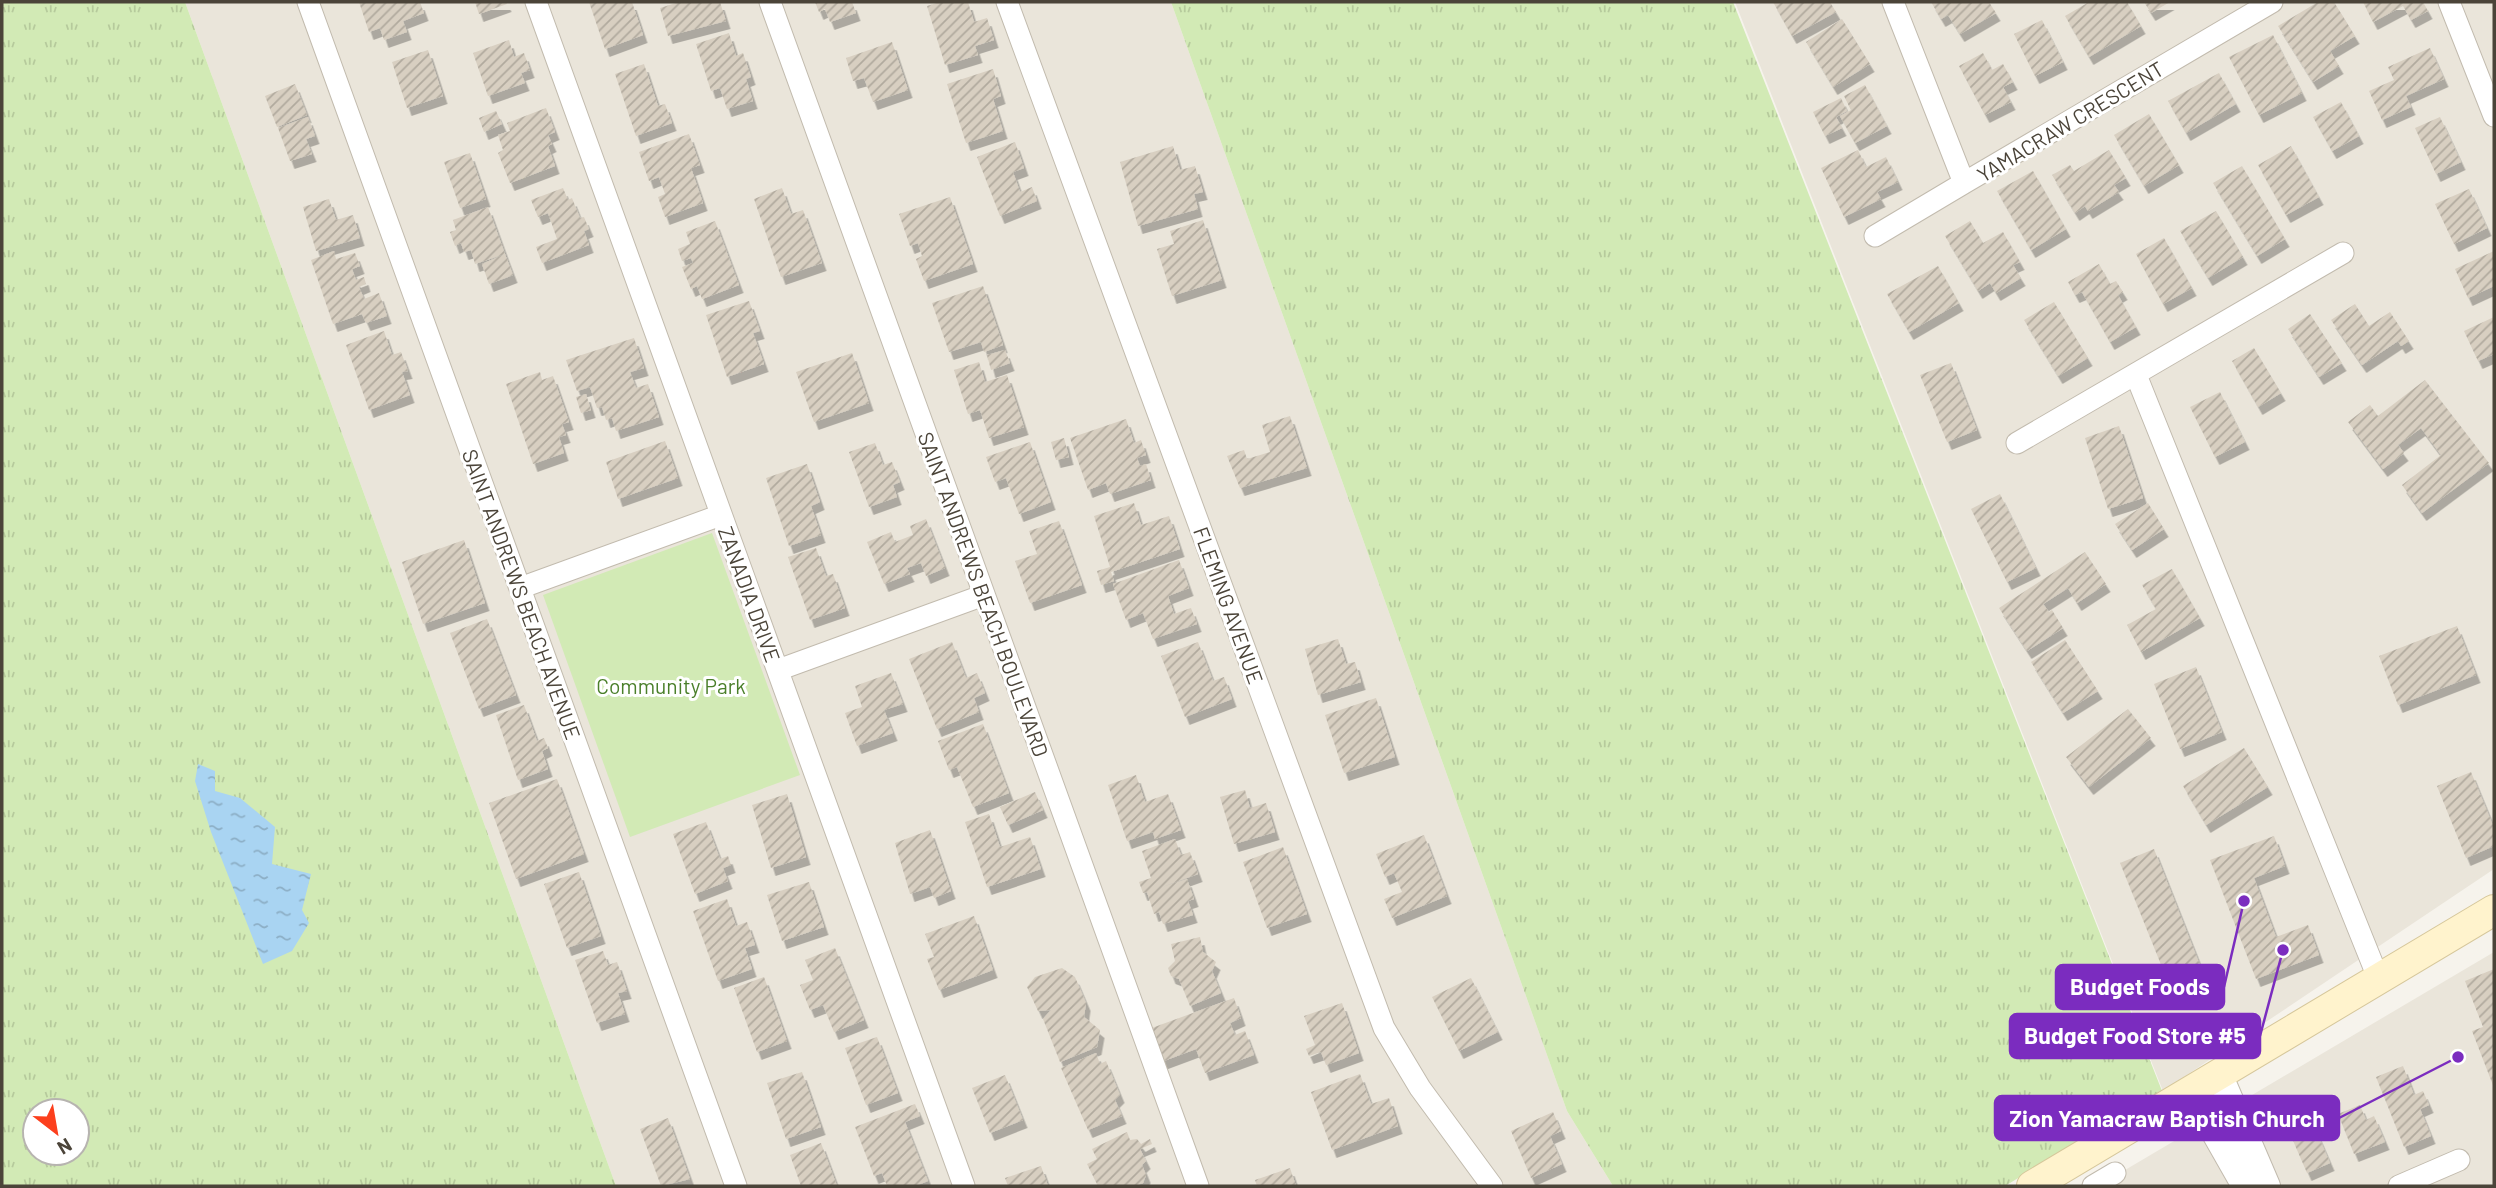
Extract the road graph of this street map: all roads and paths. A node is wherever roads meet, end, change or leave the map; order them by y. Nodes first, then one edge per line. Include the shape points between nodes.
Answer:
1 (308, 2) edge
2 (536, 2) edge
3 (770, 2) edge
4 (1007, 2) edge
5 (1893, 2) edge
6 (2272, 2) edge
7 (2449, 2) edge
8 (2494, 116) edge
9 (1964, 183) junction
10 (1875, 236) dead end
11 (2343, 253) dead end
12 (2136, 375) junction
13 (2017, 443) dead end
14 (721, 515) junction
15 (520, 588) junction
16 (984, 595) junction
17 (778, 670) junction
18 (2494, 910) edge
19 (2379, 980) junction
20 (2219, 1074) junction
21 (2191, 1091) junction
22 (2459, 1160) dead end
23 (2115, 1173) dead end
24 (737, 1186) edge
25 (964, 1186) edge
26 (1198, 1186) edge
27 (1492, 1186) edge
28 (2032, 1186) edge
29 (2093, 1186) edge
30 (2245, 1186) edge
31 (2267, 1186) edge
32 (2399, 1186) edge

1 - 15 street, SAINT ANDREWS BEACH AVENUE
2 - 14 street, ZANADIA DRIVE
3 - 16 street, SAINT ANDREWS BEACH BOULEVARD
4 - 27 street, FLEMING AVENUE via 1384,1028 1420,1088
5 - 9 street, YAMACRAW CRESCENT
6 - 9 street, YAMACRAW CRESCENT
7 - 8 street
9 - 10 street
11 - 12 street
12 - 13 street
12 - 19 street
14 - 15 street
14 - 17 street, ZANADIA DRIVE
15 - 24 street, SAINT ANDREWS BEACH AVENUE
16 - 17 street
16 - 26 street, SAINT ANDREWS BEACH BOULEVARD
17 - 25 street, ZANADIA DRIVE
18 - 19 main road
19 - 20 main road
20 - 21 main road
20 - 31 street
21 - 28 main road
21 - 30 street
22 - 32 street
23 - 29 street

